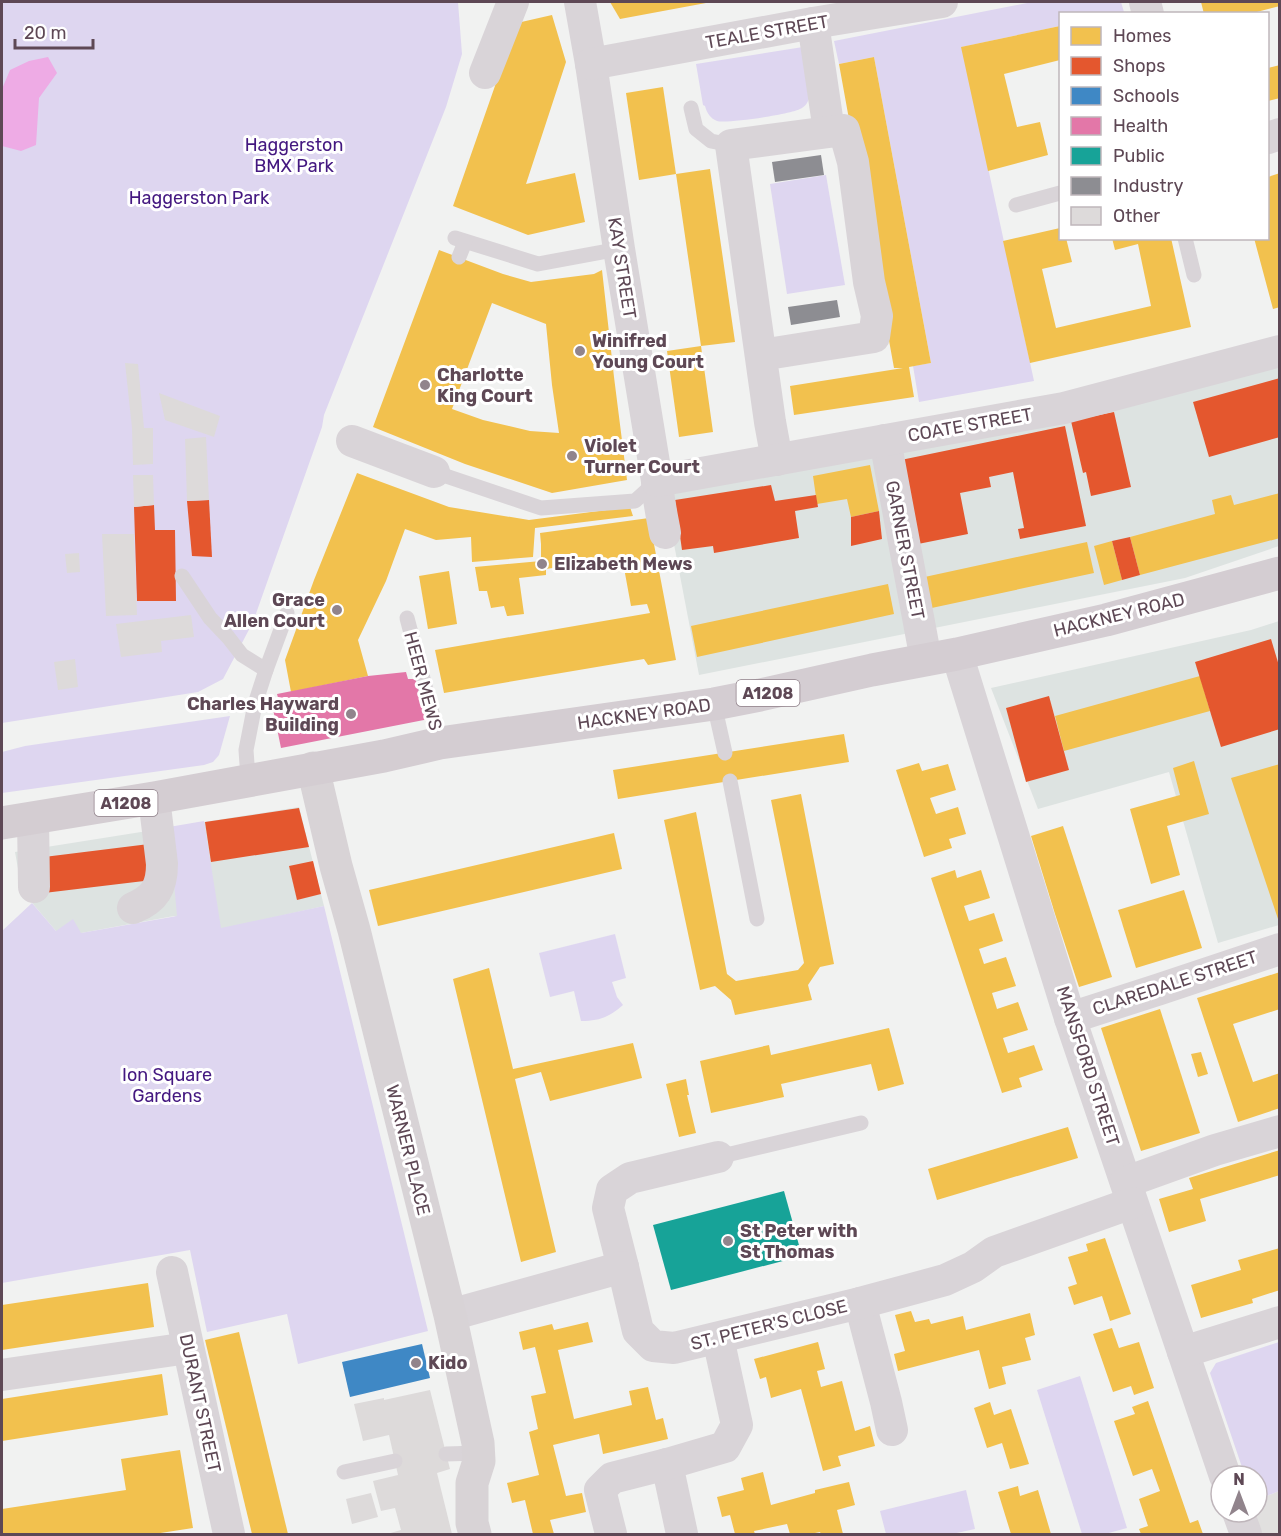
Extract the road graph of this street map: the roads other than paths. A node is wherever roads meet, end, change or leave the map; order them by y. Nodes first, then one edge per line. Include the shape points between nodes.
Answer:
1 (513, 2) edge
2 (580, 2) edge
3 (938, 2) edge
4 (813, 23) junction
5 (591, 64) junction
6 (485, 73) dead end
7 (691, 108) dead end
8 (829, 131) junction
9 (731, 145) junction
10 (1059, 193) edge
11 (1016, 205) dead end
12 (1185, 240) edge
13 (619, 249) junction
14 (459, 257) dead end
15 (1194, 275) dead end
16 (1280, 351) edge
17 (761, 355) junction
18 (352, 441) dead end
19 (885, 441) junction
20 (777, 460) junction
21 (434, 472) joint
22 (657, 481) junction
23 (665, 533) dead end
24 (1280, 573) edge
25 (182, 576) dead end
26 (287, 613) dead end
27 (407, 618) dead end
28 (941, 657) junction
29 (266, 670) junction
30 (714, 704) junction
31 (440, 743) junction
32 (725, 753) dead end
33 (313, 768) junction
34 (250, 780) junction
35 (730, 781) dead end
36 (154, 798) junction
37 (17, 820) edge
38 (34, 888) dead end
39 (133, 908) dead end
40 (757, 919) dead end
41 (1280, 949) edge
42 (1070, 1017) junction
43 (861, 1123) dead end
44 (1280, 1131) edge
45 (718, 1157) joint
46 (1129, 1193) junction
47 (623, 1267) junction
48 (172, 1272) dead end
49 (860, 1302) junction
50 (450, 1315) junction
51 (1280, 1322) edge
52 (718, 1338) junction
53 (188, 1348) junction
54 (1183, 1352) junction
55 (2, 1375) edge
56 (892, 1430) dead end
57 (478, 1453) junction
58 (446, 1454) dead end
59 (395, 1461) dead end
60 (667, 1464) junction
61 (1221, 1464) edge
62 (344, 1472) dead end
63 (229, 1534) edge
64 (475, 1534) edge
65 (611, 1534) edge
66 (682, 1534) edge

1 - 6 street
2 - 5 street, KAY STREET
3 - 4 street, TEALE STREET
4 - 5 street, TEALE STREET
4 - 8 street
5 - 13 street, KAY STREET
7 - 9 lane via 696,129 711,141
8 - 9 street
8 - 17 street via 844,130 853,162 877,316 873,337
9 - 17 street
10 - 11 lane
12 - 15 lane
13 - 14 lane via 538,264 460,240
13 - 22 street, KAY STREET
16 - 19 street, COATE STREET via 1064,408
17 - 20 street
18 - 21 street
19 - 20 street, COATE STREET
19 - 28 street, GARNER STREET
20 - 22 street, COATE STREET
21 - 22 lane via 541,508 635,501
22 - 23 street, KAY STREET
24 - 28 main road, HACKNEY ROAD / A1208 via 1106,620
25 - 29 lane via 210,618 243,656
26 - 29 lane
27 - 31 lane, HEER MEWS
28 - 30 main road, HACKNEY ROAD / A1208
28 - 42 street, MANSFORD STREET
29 - 34 lane via 246,750
30 - 31 main road, HACKNEY ROAD / A1208
30 - 32 lane
31 - 33 main road, HACKNEY ROAD / A1208
33 - 34 main road, HACKNEY ROAD / A1208
33 - 50 main road, WARNER PLACE
34 - 36 main road, HACKNEY ROAD / A1208
35 - 40 lane
36 - 37 main road, HACKNEY ROAD / A1208
36 - 39 street via 162,874 154,896
37 - 38 street
41 - 42 street, CLAREDALE STREET
42 - 46 street, MANSFORD STREET
43 - 45 lane
44 - 46 street, ST. PETER'S CLOSE via 1215,1150
45 - 47 street, ST. PETER'S CLOSE via 630,1178 612,1190 608,1208
46 - 49 street, ST. PETER'S CLOSE via 994,1252 945,1280
46 - 54 street, MANSFORD STREET
47 - 50 street
47 - 52 street, ST. PETER'S CLOSE via 638,1331 653,1346 674,1348
48 - 53 street, DURANT STREET
49 - 52 street, ST. PETER'S CLOSE
49 - 56 street
50 - 57 main road, WARNER PLACE
51 - 54 street
52 - 60 street via 737,1425 725,1447
53 - 55 street
53 - 63 street, DURANT STREET
54 - 61 street, MANSFORD STREET
57 - 58 lane
57 - 64 main road, WARNER PLACE via 472,1483
59 - 62 lane
60 - 65 street via 612,1478 600,1490
60 - 66 street

